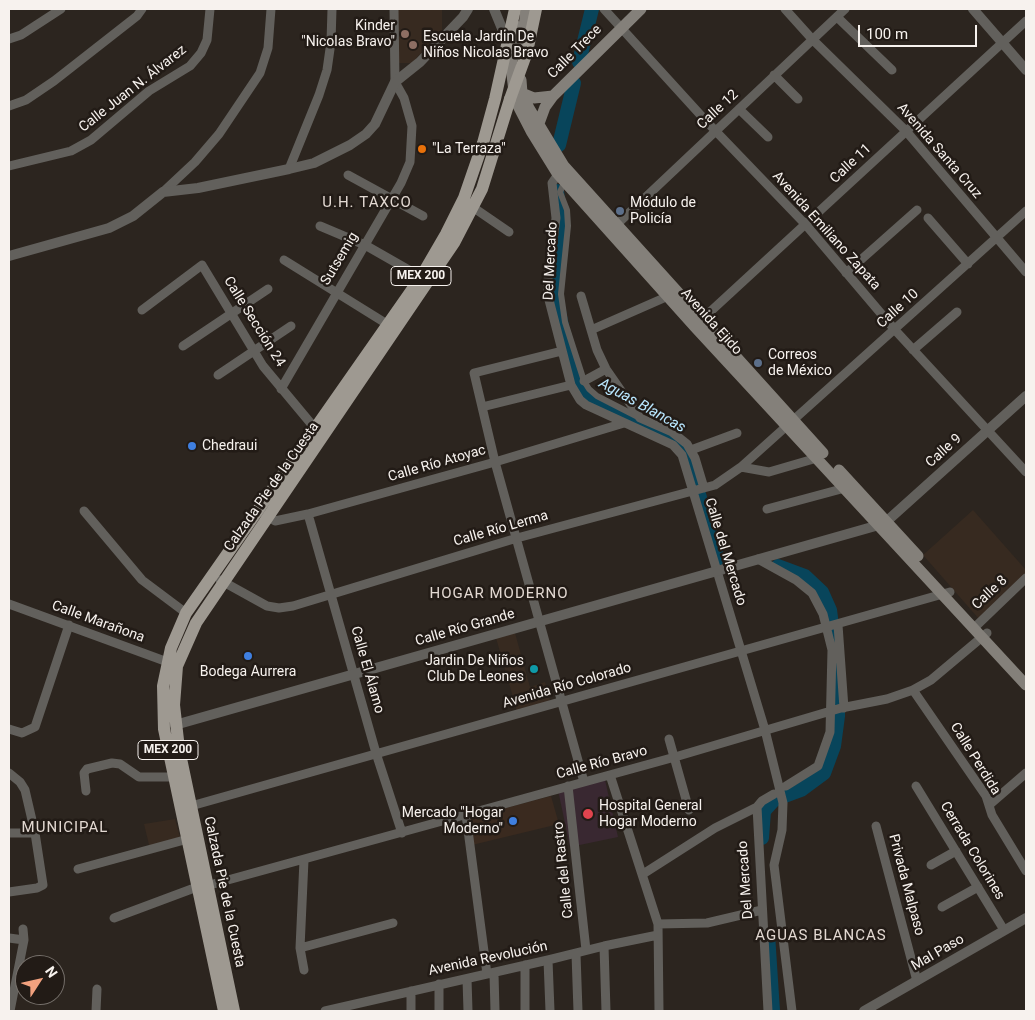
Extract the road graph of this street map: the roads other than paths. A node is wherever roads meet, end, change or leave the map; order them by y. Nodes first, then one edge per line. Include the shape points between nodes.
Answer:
1 (61, 9) edge
2 (142, 9) edge
3 (210, 9) edge
4 (271, 9) edge
5 (332, 9) edge
6 (394, 9) edge
7 (468, 9) edge
8 (494, 9) edge
9 (514, 9) edge
10 (519, 9) edge
11 (526, 9) edge
12 (536, 9) edge
13 (604, 9) edge
14 (641, 9) edge
15 (785, 9) edge
16 (845, 9) edge
17 (973, 9) edge
18 (837, 16) junction
19 (1026, 21) edge
20 (622, 27) junction
21 (812, 38) junction
22 (9, 39) edge
23 (508, 43) junction
24 (1004, 43) junction
25 (892, 70) dead end
26 (1026, 70) edge
27 (774, 75) junction
28 (395, 82) junction
29 (522, 93) junction
30 (553, 96) junction
31 (496, 99) junction
32 (798, 99) dead end
33 (509, 101) junction
34 (9, 106) edge
35 (739, 109) junction
36 (538, 126) junction
37 (716, 131) junction
38 (906, 131) junction
39 (768, 137) dead end
40 (9, 166) edge
41 (289, 169) junction
42 (562, 173) junction
43 (348, 175) dead end
44 (163, 192) junction
45 (391, 199) junction
46 (474, 208) junction
47 (917, 210) dead end
48 (1026, 211) edge
49 (423, 216) dead end
50 (928, 218) dead end
51 (806, 225) junction
52 (320, 226) dead end
53 (613, 228) junction
54 (509, 232) dead end
55 (996, 239) junction
56 (365, 245) junction
57 (9, 256) edge
58 (284, 260) dead end
59 (968, 264) junction
60 (1026, 272) edge
61 (846, 273) junction
62 (421, 277) junction
63 (268, 289) dead end
64 (336, 293) junction
65 (673, 294) junction
66 (581, 296) dead end
67 (142, 310) dead end
68 (958, 312) dead end
69 (232, 313) junction
70 (698, 323) junction
71 (387, 324) junction
72 (291, 326) dead end
73 (591, 330) junction
74 (895, 330) junction
75 (183, 346) dead end
76 (255, 350) junction
77 (914, 350) junction
78 (562, 351) junction
79 (606, 370) junction
80 (218, 375) dead end
81 (584, 381) junction
82 (571, 385) junction
83 (281, 389) junction
84 (1026, 396) edge
85 (482, 406) junction
86 (640, 418) junction
87 (624, 423) junction
88 (789, 423) junction
89 (989, 429) junction
90 (320, 433) junction
91 (737, 433) dead end
92 (691, 450) junction
93 (817, 458) junction
94 (495, 462) junction
95 (741, 467) junction
96 (1025, 467) edge
97 (845, 488) junction
98 (698, 490) junction
99 (767, 509) dead end
100 (258, 510) junction
101 (84, 511) dead end
102 (308, 514) junction
103 (269, 518) junction
104 (883, 523) junction
105 (517, 538) junction
106 (758, 559) junction
107 (717, 571) junction
108 (212, 575) junction
109 (1026, 578) edge
110 (224, 582) junction
111 (947, 593) junction
112 (330, 594) junction
113 (9, 604) edge
114 (186, 613) junction
115 (540, 621) junction
116 (69, 625) junction
117 (976, 626) junction
118 (832, 627) junction
119 (985, 635) junction
120 (740, 652) junction
121 (172, 664) junction
122 (354, 674) junction
123 (1026, 676) edge
124 (1026, 685) edge
125 (913, 690) junction
126 (563, 702) junction
127 (837, 709) junction
128 (175, 725) junction
129 (9, 730) edge
130 (765, 730) junction
131 (669, 739) dead end
132 (376, 753) junction
133 (675, 758) junction
134 (9, 773) edge
135 (1026, 773) edge
136 (610, 775) junction
137 (173, 777) junction
138 (584, 782) junction
139 (568, 786) junction
140 (916, 786) dead end
141 (780, 790) junction
142 (86, 791) dead end
143 (989, 805) junction
144 (191, 806) junction
145 (757, 807) junction
146 (689, 810) dead end
147 (466, 815) junction
148 (876, 826) dead end
149 (9, 833) edge
150 (35, 833) junction
151 (402, 833) junction
152 (188, 839) junction
153 (956, 851) junction
154 (304, 860) junction
155 (931, 865) dead end
156 (78, 869) dead end
157 (1026, 871) edge
158 (643, 874) junction
159 (202, 886) junction
160 (978, 887) junction
161 (9, 892) edge
162 (942, 907) dead end
163 (762, 910) junction
164 (114, 918) dead end
165 (1026, 918) edge
166 (393, 923) dead end
167 (658, 924) junction
168 (23, 928) dead end
169 (1004, 930) junction
170 (658, 935) junction
171 (9, 938) edge
172 (24, 940) junction
173 (604, 946) junction
174 (300, 948) junction
175 (586, 950) junction
176 (576, 954) junction
177 (548, 960) junction
178 (525, 965) junction
179 (304, 970) dead end
180 (491, 973) junction
181 (467, 979) junction
182 (917, 981) junction
183 (439, 984) junction
184 (97, 989) dead end
185 (411, 991) junction
186 (357, 1009) edge
187 (10, 1011) edge
188 (96, 1011) edge
189 (224, 1011) edge
190 (234, 1011) edge
191 (325, 1011) edge
192 (411, 1011) edge
193 (439, 1011) edge
194 (468, 1011) edge
195 (495, 1011) edge
196 (525, 1011) edge
197 (550, 1011) edge
198 (578, 1011) edge
199 (606, 1011) edge
200 (659, 1011) edge
201 (768, 1011) edge
202 (792, 1011) edge
203 (864, 1011) edge

1 - 22 street via 21,35
2 - 34 street via 54,81 26,100
3 - 40 street, Calle Juan N. Álvarez via 207,40 190,66 149,91 91,140 71,151
4 - 44 street via 268,48 260,73 219,134
5 - 41 street via 327,70 320,96
6 - 28 street
7 - 28 street via 420,62
8 - 23 street
9 - 23 main road, Calzada Pie de la Cuesta / MEX 200
10 - 42 main road, Avenida Ejido via 512,66 516,100 531,131
11 - 29 main road, Avenida Ejido via 520,66
12 - 33 main road, Calzada Pie de la Cuesta / MEX 200, bridge via 527,52
13 - 20 street, Avenida Emiliano Zapata
14 - 20 main road, Calle Trece
15 - 21 street, Avenida Santa Cruz
16 - 18 street, Calle 12
17 - 24 street
18 - 21 street, Calle 12
18 - 25 street
19 - 24 street, Calle 11
20 - 30 main road, Calle Trece
20 - 37 street, Avenida Emiliano Zapata
21 - 27 street, Calle 12
21 - 38 street, Avenida Santa Cruz
23 - 31 main road, Calzada Pie de la Cuesta / MEX 200
24 - 26 street
24 - 38 street, Calle 11
27 - 32 street
27 - 35 street, Calle 12
28 - 41 street via 375,124 366,134 314,163
28 - 45 street, Sutsemig via 409,111 412,143 410,162
29 - 30 main road, Calle Trece via 534,98
29 - 36 main road, Avenida Ejido
30 - 36 main road, Calle Trece
31 - 33 main road
31 - 62 main road, Calzada Pie de la Cuesta / MEX 200 via 464,198
33 - 46 main road, Calzada Pie de la Cuesta / MEX 200
35 - 37 street, Calle 12
35 - 39 street
36 - 42 main road, Avenida Ejido
37 - 51 street, Avenida Emiliano Zapata
37 - 53 street, Calle 12
38 - 51 street, Calle 11
38 - 55 street, Avenida Santa Cruz
41 - 44 street
42 - 53 main road, Avenida Ejido
42 - 78 street, Calle del Mercado via 552,183 556,218 548,279 548,296
42 - 81 street, Del Mercado via 560,192 567,210 568,226 561,294 565,322
43 - 45 street
44 - 57 street via 133,216 109,228
45 - 49 street
45 - 56 street, Sutsemig
46 - 54 street
46 - 90 main road, Calzada Pie de la Cuesta / MEX 200 via 444,259
47 - 61 street
48 - 55 street, Calle 10
50 - 59 street
51 - 61 street, Avenida Emiliano Zapata
51 - 70 street, Calle 11
52 - 56 street
53 - 65 main road, Avenida Ejido
55 - 59 street, Calle 10
55 - 60 street, Avenida Santa Cruz
56 - 62 street
56 - 64 street, Sutsemig
58 - 64 street
59 - 74 street, Calle 10
61 - 74 street, Avenida Emiliano Zapata
62 - 71 main road, Calzada Pie de la Cuesta / MEX 200
63 - 69 street
64 - 71 street
64 - 83 street, Sutsemig
65 - 70 main road, Avenida Ejido
65 - 73 street
66 - 73 street
67 - 69 street, Calle Sección 24 via 202,265
68 - 77 street
69 - 75 street
69 - 76 street, Calle Sección 24
70 - 88 main road, Avenida Ejido
71 - 90 main road, Calzada Pie de la Cuesta / MEX 200
72 - 76 street
73 - 79 street
74 - 77 street, Avenida Emiliano Zapata
74 - 88 street, Calle 10
76 - 80 street
76 - 83 street, Calle Sección 24
77 - 89 street, Avenida Emiliano Zapata
78 - 82 street, Calle del Mercado
78 - 85 street via 474,373
79 - 81 street
79 - 86 street
81 - 86 street, Del Mercado via 597,396
82 - 85 street
82 - 87 street, Calle del Mercado via 586,405
83 - 90 street, Calle Sección 24
84 - 89 street, Calle 9
85 - 94 street
86 - 92 street, Del Mercado via 680,437
87 - 94 street, Calle Río Atoyac
87 - 98 street, Calle del Mercado via 678,449
88 - 93 main road, Avenida Ejido
88 - 95 street, Calle Río Lerma
88 - 104 main road, Avenida Ejido
89 - 96 street, Avenida Emiliano Zapata
89 - 104 street, Calle 9
90 - 100 main road, Calzada Pie de la Cuesta / MEX 200
90 - 103 main road, Calzada Pie de la Cuesta / MEX 200
91 - 92 street
92 - 98 street, Del Mercado
93 - 95 street via 769,472
93 - 97 main road, Avenida Ejido
94 - 102 street, Calle Río Atoyac
94 - 105 street
95 - 98 street, Calle Río Lerma via 724,480
97 - 99 street
97 - 104 main road, Avenida Ejido
98 - 105 street, Calle Río Lerma
98 - 107 street, Calle del Mercado
100 - 103 street
100 - 108 main road, Calzada Pie de la Cuesta / MEX 200
101 - 114 street via 142,580
102 - 103 street, Calle Río Atoyac via 285,520
102 - 112 street, Calle El Álamo
103 - 110 main road, Calzada Pie de la Cuesta / MEX 200
104 - 106 street, Calle Río Grande
104 - 111 main road, Avenida Ejido
105 - 112 street, Calle Río Lerma
105 - 115 street
106 - 107 street, Calle Río Grande
106 - 118 street via 805,586
107 - 115 street, Calle Río Grande
107 - 120 street, Calle del Mercado
108 - 110 street, Calle Río Lerma
108 - 114 main road, Calzada Pie de la Cuesta / MEX 200
109 - 117 street, Calle 8
110 - 112 street, Calle Río Lerma via 267,606 279,608
110 - 121 main road, Calzada Pie de la Cuesta / MEX 200
111 - 117 main road, Avenida Ejido
111 - 118 street, Avenida Río Colorado
112 - 122 street, Calle El Álamo
113 - 116 street, Calle Marañona
114 - 121 main road, Calzada Pie de la Cuesta / MEX 200
115 - 122 street, Calle Río Grande
115 - 126 street
116 - 121 street, Calle Marañona
116 - 129 street via 35,727 22,733
117 - 119 main road, Avenida Ejido
118 - 120 street, Avenida Río Colorado
118 - 127 street
118 - 127 street
119 - 123 main road, Avenida Ejido
119 - 124 main road, Avenida Ejido
119 - 125 street, Calle Río Bravo via 931,680
120 - 126 street, Avenida Río Colorado
120 - 130 street, Calle del Mercado
121 - 128 main road, Calzada Pie de la Cuesta / MEX 200
121 - 137 main road, Calzada Pie de la Cuesta / MEX 200 via 162,706
122 - 128 street, Calle Río Grande
122 - 132 street, Calle El Álamo
125 - 127 street, Calle Río Bravo
125 - 143 street, Calle Perdida
126 - 132 street, Avenida Río Colorado
126 - 138 street
127 - 130 street, Calle Río Bravo
127 - 141 street via 818,766
128 - 144 main road, Calzada Pie de la Cuesta / MEX 200
130 - 133 street, Calle Río Bravo
130 - 141 street, Calle del Mercado
131 - 133 street
132 - 144 street, Avenida Río Colorado
132 - 151 street, Calle El Álamo
133 - 136 street, Calle Río Bravo
133 - 146 street
134 - 150 street via 25,790
135 - 143 street
136 - 138 street, Calle Río Bravo
136 - 158 street
137 - 142 street via 139,777 120,764 112,763 87,769 84,773
137 - 152 main road, Calzada Pie de la Cuesta / MEX 200
138 - 139 street, Calle Río Bravo
139 - 147 street, Calle Río Bravo
139 - 175 street, Calle del Rastro
140 - 153 street, Cerrada Colorines
141 - 145 street
141 - 202 street, Calle del Mercado via 782,830 774,865
143 - 157 street, Calle Perdida
144 - 159 main road, Calzada Pie de la Cuesta / MEX 200
145 - 158 street via 715,828
145 - 163 street, Del Mercado
147 - 151 street, Calle Río Bravo
147 - 180 street
148 - 182 street, Privada Malpaso
149 - 150 street
150 - 161 street via 42,885 31,890
151 - 154 street, Calle Río Bravo
152 - 156 street
152 - 159 main road, Calzada Pie de la Cuesta / MEX 200
153 - 155 street
153 - 160 street, Cerrada Colorines
154 - 159 street, Calle Río Bravo
154 - 174 street
158 - 167 street
159 - 164 street, Calle Río Bravo
159 - 189 main road, Calzada Pie de la Cuesta / MEX 200
159 - 190 main road, Calzada Pie de la Cuesta / MEX 200
160 - 162 street
160 - 169 street, Cerrada Colorines
163 - 167 street via 707,923
163 - 201 street, Del Mercado
165 - 169 street, Mal Paso
166 - 174 street
167 - 170 street
168 - 172 street
169 - 182 street, Mal Paso
170 - 173 street, Avenida Revolución
170 - 200 street
171 - 172 street
172 - 187 street
173 - 175 street, Avenida Revolución
173 - 199 street
174 - 179 street
175 - 176 street, Avenida Revolución
176 - 177 street, Avenida Revolución
176 - 198 street
177 - 178 street, Avenida Revolución
177 - 197 street
178 - 180 street, Avenida Revolución
178 - 196 street
180 - 181 street, Avenida Revolución
180 - 195 street
181 - 183 street, Avenida Revolución
181 - 194 street
182 - 203 street, Mal Paso
183 - 185 street, Avenida Revolución
183 - 193 street
184 - 188 street
185 - 186 street, Avenida Revolución
185 - 192 street
186 - 191 street, Avenida Revolución

